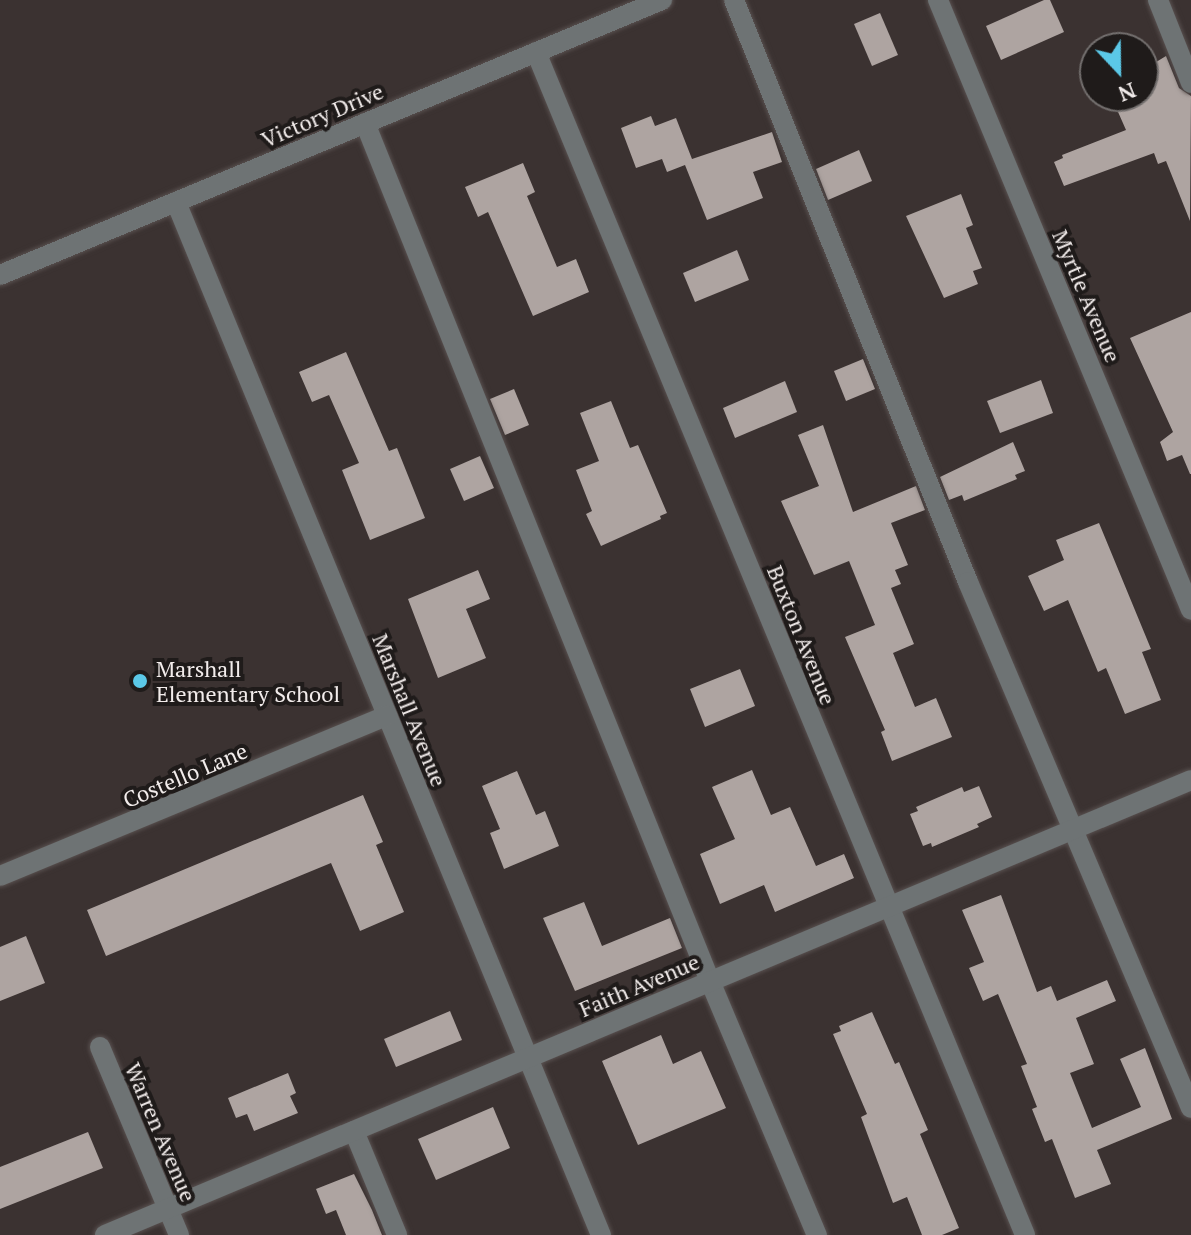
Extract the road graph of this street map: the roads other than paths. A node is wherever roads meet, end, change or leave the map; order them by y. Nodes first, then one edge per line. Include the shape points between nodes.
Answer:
1 (662, 0) edge
2 (734, 0) edge
3 (938, 0) edge
4 (1158, 0) edge
5 (536, 52) junction
6 (1191, 83) edge
7 (365, 123) junction
8 (176, 202) junction
9 (3, 267) edge
10 (1191, 610) edge
11 (387, 716) junction
12 (1191, 780) edge
13 (1074, 828) junction
14 (0, 876) edge
15 (889, 906) junction
16 (710, 981) junction
17 (100, 1047) dead end
18 (528, 1058) junction
19 (1191, 1108) edge
20 (354, 1131) junction
21 (168, 1209) junction
22 (105, 1235) edge
23 (179, 1235) edge
24 (397, 1235) edge
25 (601, 1235) edge
26 (817, 1235) edge
27 (1025, 1235) edge

1 - 5 street, Victory Drive
2 - 13 street via 962,568
3 - 10 street, Myrtle Avenue
4 - 6 street
5 - 7 street, Victory Drive
5 - 15 street, Buxton Avenue
7 - 8 street, Victory Drive
7 - 16 street
8 - 9 street, Victory Drive
8 - 11 street, Marshall Avenue
11 - 14 street, Costello Lane
11 - 18 street, Marshall Avenue
12 - 13 street, Faith Avenue
13 - 15 street, Faith Avenue
13 - 19 street
15 - 16 street, Faith Avenue
15 - 27 street, Buxton Avenue
16 - 18 street, Faith Avenue
16 - 26 street
17 - 21 street, Warren Avenue
18 - 20 street, Faith Avenue
18 - 25 street, Marshall Avenue
20 - 21 street, Faith Avenue
20 - 24 street
21 - 22 street, Faith Avenue
21 - 23 street, Warren Avenue

